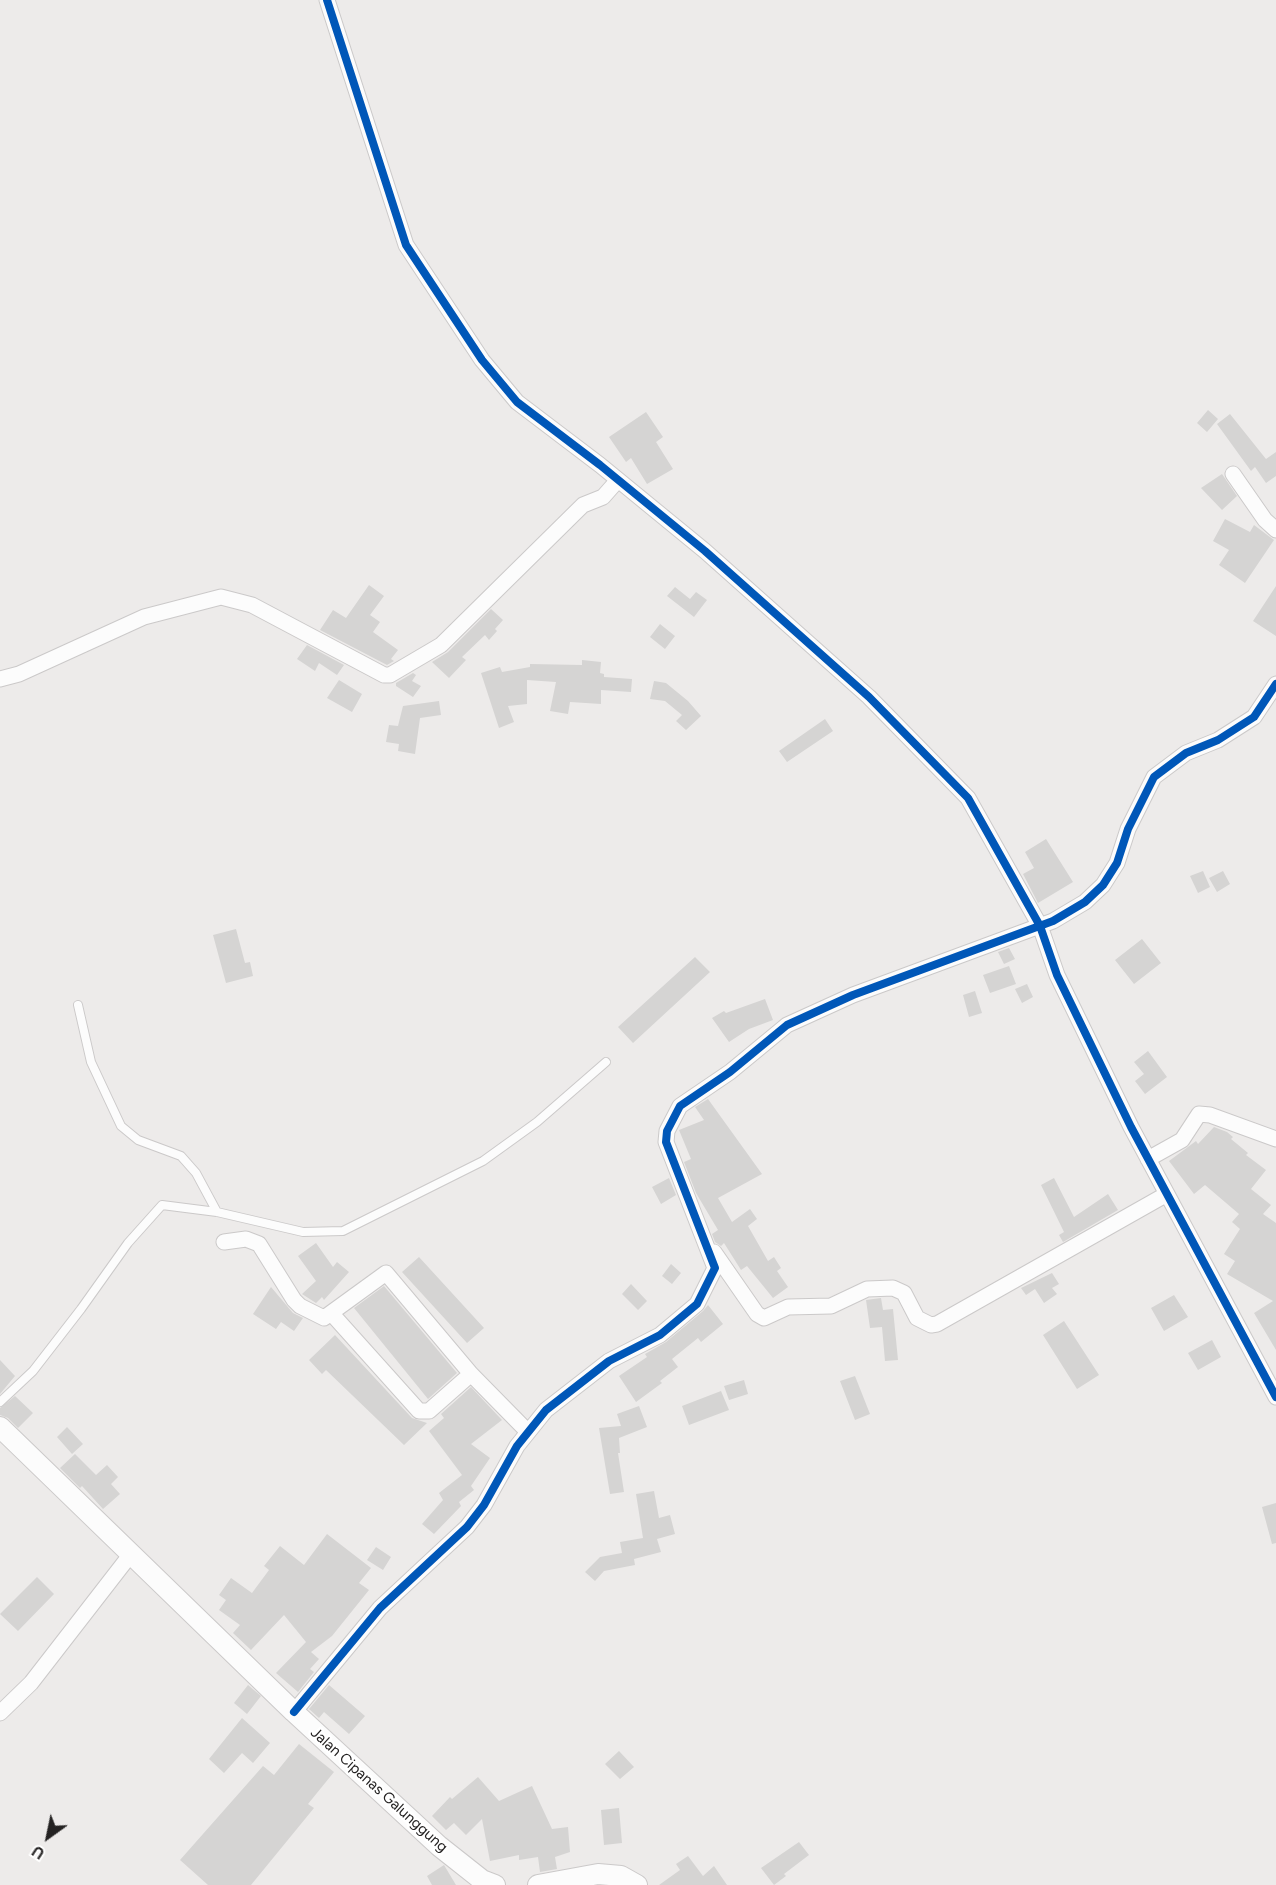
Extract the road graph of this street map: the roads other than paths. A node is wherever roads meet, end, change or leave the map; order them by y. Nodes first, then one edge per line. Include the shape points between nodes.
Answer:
1 (327, 0) edge
2 (1233, 474) dead end
3 (611, 488) junction
4 (1276, 530) edge
5 (0, 679) edge
6 (1276, 684) edge
7 (1040, 926) junction
8 (78, 1005) dead end
9 (606, 1062) dead end
10 (1276, 1139) edge
11 (1148, 1159) junction
12 (1167, 1194) junction
13 (217, 1212) junction
14 (704, 1239) junction
15 (224, 1242) dead end
16 (332, 1314) junction
17 (471, 1374) junction
18 (1276, 1397) edge
19 (0, 1402) edge
20 (0, 1427) edge
21 (528, 1432) junction
22 (131, 1554) junction
23 (294, 1712) junction
24 (0, 1713) edge
25 (486, 1883) edge
26 (538, 1885) edge
27 (637, 1885) edge

1 - 3 street via 406,245 482,360 517,402
2 - 4 street
3 - 5 street via 583,505 441,645 390,675 252,605 220,597 144,616 19,674
3 - 7 street via 705,551 869,696 968,798
6 - 7 street via 1254,717 1218,740 1186,753 1154,777 1128,829 1117,863 1103,885 1085,902
7 - 11 street via 1057,975
7 - 14 street via 853,995 787,1025 730,1072 680,1106 666,1142
8 - 13 lane via 91,1062 121,1126 138,1140 181,1155 196,1173
9 - 13 lane via 537,1122 483,1161 343,1230 303,1232
10 - 11 street via 1199,1114 1182,1140
11 - 12 street
12 - 14 street via 931,1325 917,1318 904,1293 893,1288 867,1289 831,1306 788,1307 764,1318 757,1314
12 - 18 street
13 - 19 lane via 162,1205 154,1212 33,1371
14 - 21 street via 715,1269 697,1304 660,1335 609,1361 546,1410
15 - 16 street via 246,1239 259,1244 300,1306 324,1318
16 - 17 street via 419,1411 429,1411
16 - 17 street via 386,1273
17 - 21 street
20 - 22 street, Jalan Cipanas Galunggung
21 - 23 street via 467,1527 380,1608
22 - 23 street, Jalan Cipanas Galunggung
22 - 24 street via 31,1683
23 - 25 street, Jalan Cipanas Galunggung via 439,1846
26 - 27 street via 598,1874 621,1876

